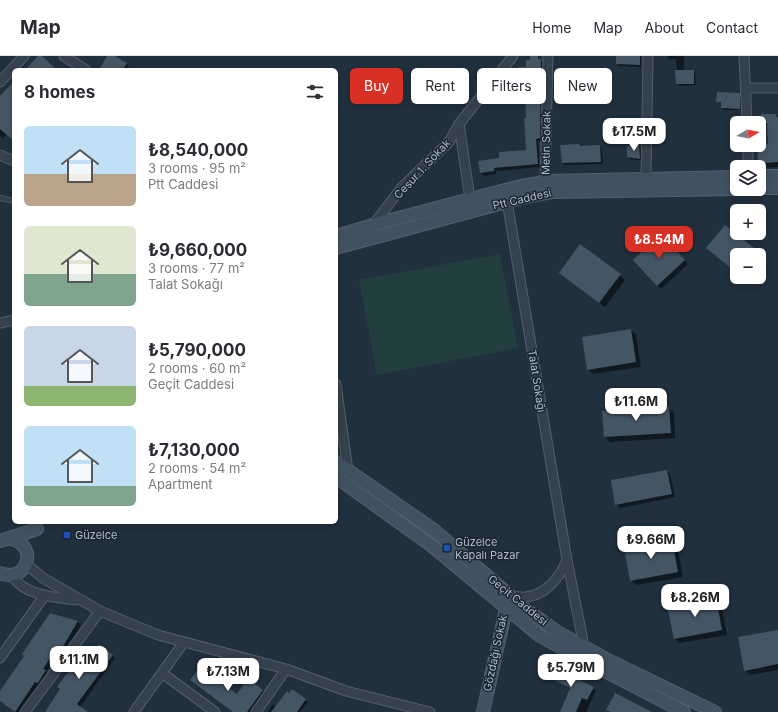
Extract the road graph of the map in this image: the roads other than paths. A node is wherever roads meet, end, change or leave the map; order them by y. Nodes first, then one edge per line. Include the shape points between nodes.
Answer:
1 (24, 56) edge
2 (64, 56) edge
3 (513, 56) edge
4 (548, 56) edge
5 (648, 56) edge
6 (744, 56) edge
7 (13, 68) edge
8 (83, 68) edge
9 (12, 69) edge
10 (0, 82) edge
11 (746, 88) junction
12 (778, 88) edge
13 (747, 116) edge
14 (459, 124) junction
15 (0, 155) edge
16 (12, 160) edge
17 (766, 176) edge
18 (778, 176) edge
19 (730, 177) edge
20 (646, 178) junction
21 (545, 181) junction
22 (766, 188) edge
23 (778, 188) edge
24 (730, 189) edge
25 (0, 198) edge
26 (470, 199) junction
27 (12, 201) edge
28 (507, 202) junction
29 (373, 225) junction
30 (338, 235) edge
31 (338, 247) edge
32 (12, 320) edge
33 (0, 323) edge
34 (338, 398) edge
35 (338, 463) edge
36 (348, 470) junction
37 (338, 478) edge
38 (38, 525) edge
39 (6, 540) edge
40 (27, 550) junction
41 (567, 560) junction
42 (26, 564) junction
43 (4, 575) edge
44 (45, 595) junction
45 (510, 596) junction
46 (81, 601) junction
47 (506, 607) junction
48 (100, 611) junction
49 (184, 642) junction
50 (584, 646) junction
51 (0, 658) edge
52 (286, 669) junction
53 (162, 673) junction
54 (25, 712) edge
55 (134, 712) edge
56 (215, 712) edge
57 (256, 712) edge
58 (430, 712) edge
59 (483, 712) edge
60 (684, 712) edge
61 (715, 712) edge

1 - 7 street
2 - 8 street
3 - 14 street, Cesur 1. Sokak
4 - 21 street, Metin Sokak
5 - 20 street
6 - 11 street
9 - 10 street
11 - 12 street
11 - 13 street
14 - 26 street
14 - 29 street, Cesur 1. Sokak via 449,142 402,187
15 - 16 street
17 - 18 main road
19 - 20 main road, Ptt Caddesi
20 - 21 main road, Ptt Caddesi
21 - 26 main road, Ptt Caddesi
22 - 23 main road
24 - 28 main road, Ptt Caddesi via 568,190 536,194
25 - 27 lane
26 - 29 main road, Ptt Caddesi
28 - 31 main road, Ptt Caddesi
28 - 41 street, Talat Sokağı
29 - 30 main road, Ptt Caddesi
32 - 33 street
34 - 36 street
35 - 36 main road, Geçit Caddesi
36 - 45 main road, Geçit Caddesi via 434,530
37 - 47 main road, Geçit Caddesi via 432,546
38 - 39 main road
38 - 40 main road
39 - 40 main road via 21,542
40 - 42 main road
41 - 45 street via 562,573 551,585 526,597
41 - 50 street, Talat Sokağı
42 - 43 main road via 23,570
42 - 46 street via 43,578
43 - 44 street via 22,587
44 - 46 street
44 - 51 street
45 - 47 main road, Gözdağı Sokak
45 - 50 main road, Geçit Caddesi via 556,631
46 - 48 street
47 - 59 main road, Gözdağı Sokak
47 - 60 main road, Geçit Caddesi via 540,636
48 - 49 street via 158,635
48 - 54 street
49 - 52 street
49 - 53 street
50 - 61 main road, Geçit Caddesi
52 - 57 street
52 - 58 street via 346,691
53 - 55 street
53 - 56 street

